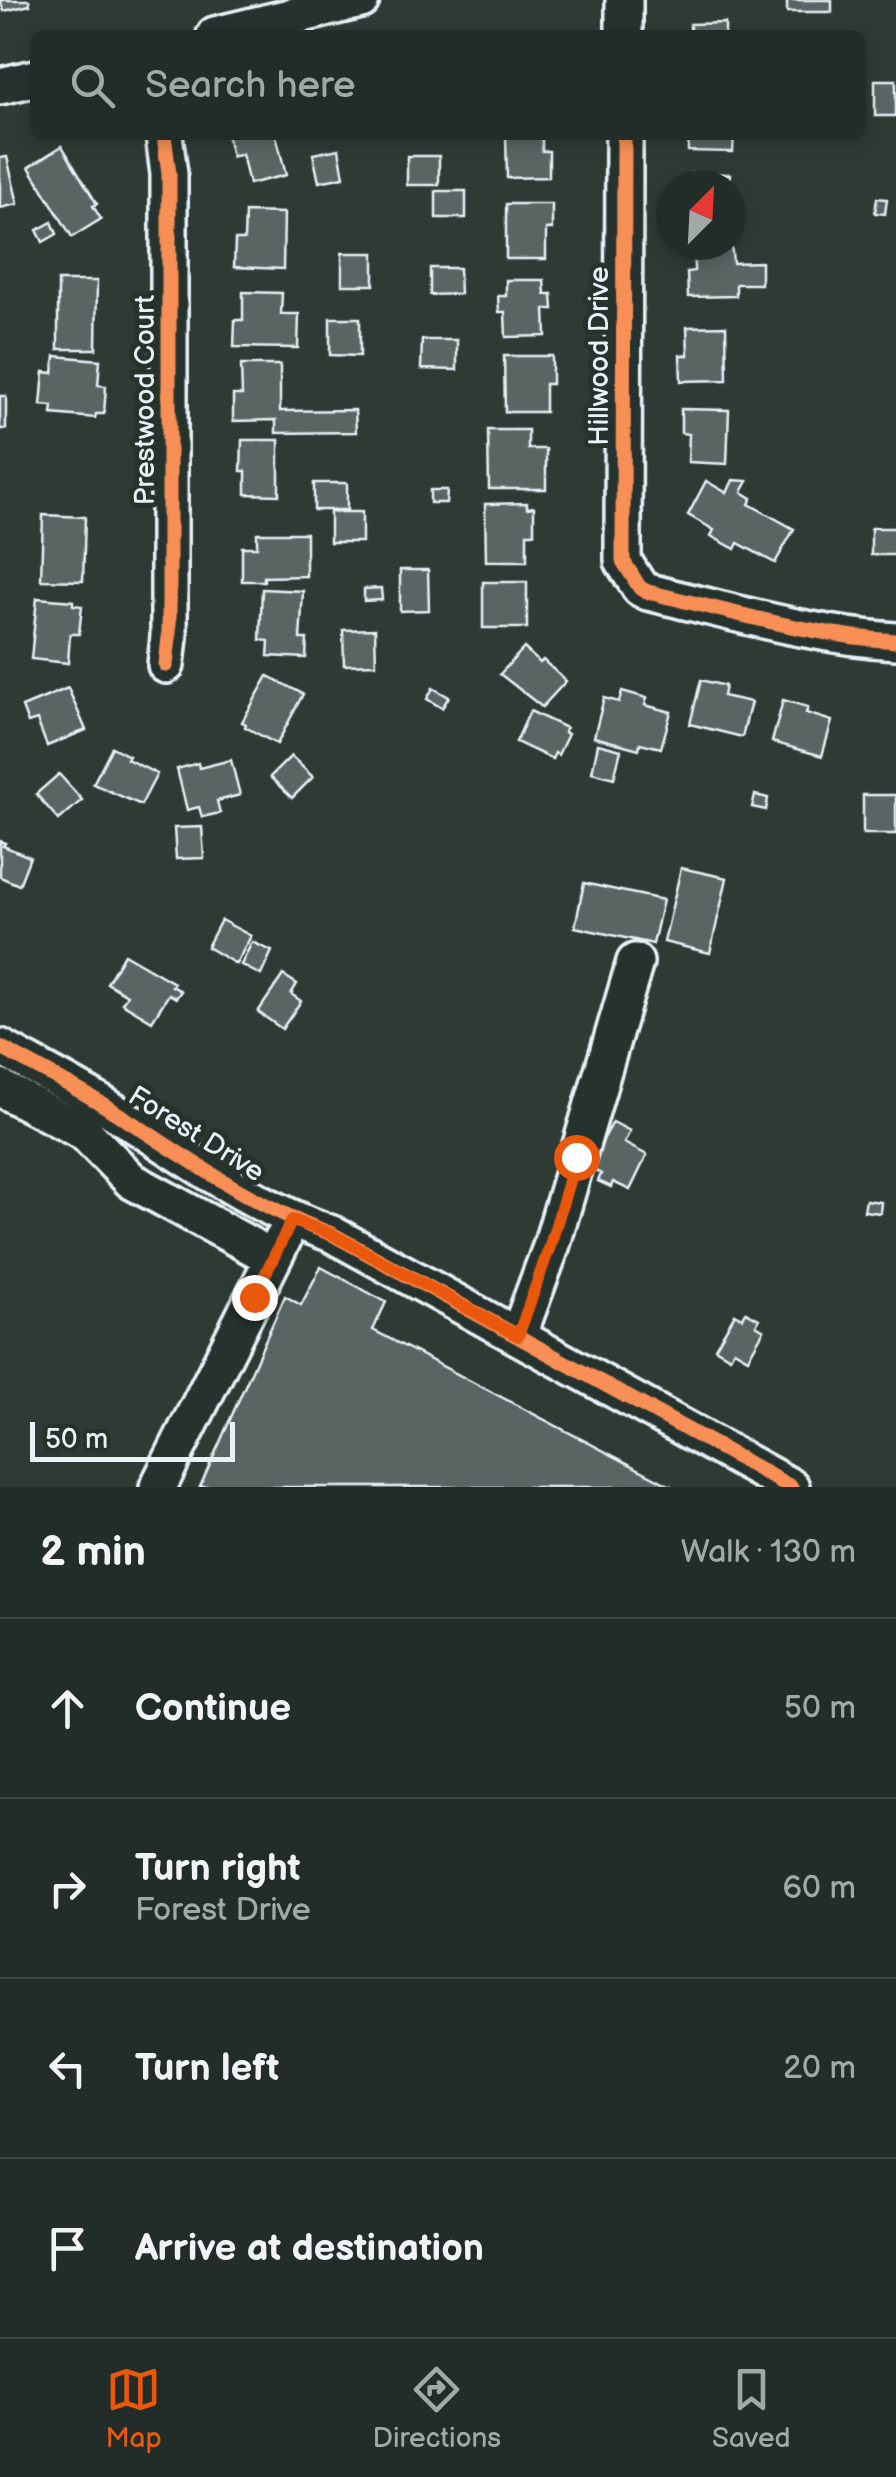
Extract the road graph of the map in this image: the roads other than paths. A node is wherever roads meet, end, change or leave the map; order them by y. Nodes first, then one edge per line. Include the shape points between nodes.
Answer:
1 (361, 0) edge
2 (624, 0) edge
3 (236, 30) edge
4 (624, 30) edge
5 (30, 79) edge
6 (0, 86) edge
7 (165, 140) edge
8 (624, 140) edge
9 (896, 641) edge
10 (166, 666) dead end
11 (635, 962) dead end
12 (0, 1047) edge
13 (0, 1088) edge
14 (292, 1220) junction
15 (273, 1258) junction
16 (518, 1336) junction
17 (158, 1487) edge
18 (789, 1487) edge

1 - 3 street
2 - 4 street
5 - 6 street
7 - 10 street, Prestwood Court
8 - 9 street, Hillwood Drive via 622,542 632,576 648,592 791,626
11 - 16 street
12 - 14 street, Forest Drive
13 - 15 street via 84,1133 132,1181
14 - 15 street
14 - 16 street, Forest Drive via 332,1234
15 - 17 street
16 - 18 street, Forest Drive

